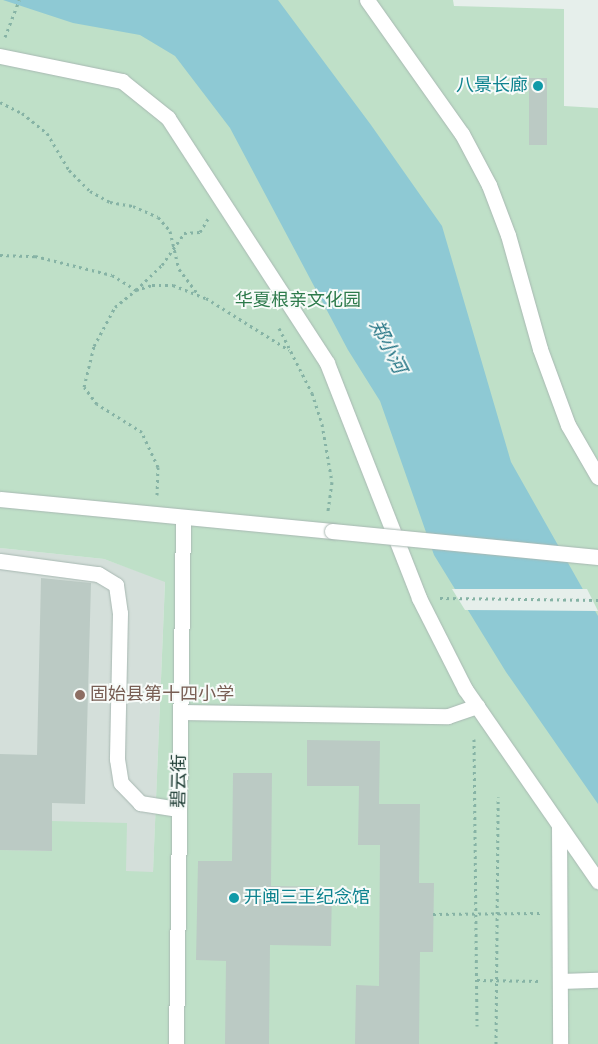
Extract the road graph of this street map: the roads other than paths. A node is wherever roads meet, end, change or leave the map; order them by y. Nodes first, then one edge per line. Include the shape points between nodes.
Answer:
1 (368, 0) edge
2 (0, 56) edge
3 (598, 476) edge
4 (0, 500) edge
5 (183, 518) junction
6 (598, 558) edge
7 (0, 561) edge
8 (477, 706) junction
9 (181, 712) junction
10 (179, 810) junction
11 (559, 825) junction
12 (598, 881) edge
13 (598, 980) edge
14 (560, 981) junction
15 (176, 1044) edge
16 (560, 1044) edge

1 - 3 street via 462,134 488,185 508,235 542,354 568,425
2 - 8 street via 122,81 168,118 327,362 419,598
4 - 5 street
5 - 6 street, bridge
5 - 9 street, 碧云街
7 - 10 street via 98,574 116,584 120,613 117,759 121,783 140,803
8 - 9 street via 448,716
8 - 11 street
9 - 10 street, 碧云街
10 - 15 street, 碧云街
11 - 12 street
11 - 14 street
13 - 14 street
14 - 16 street

